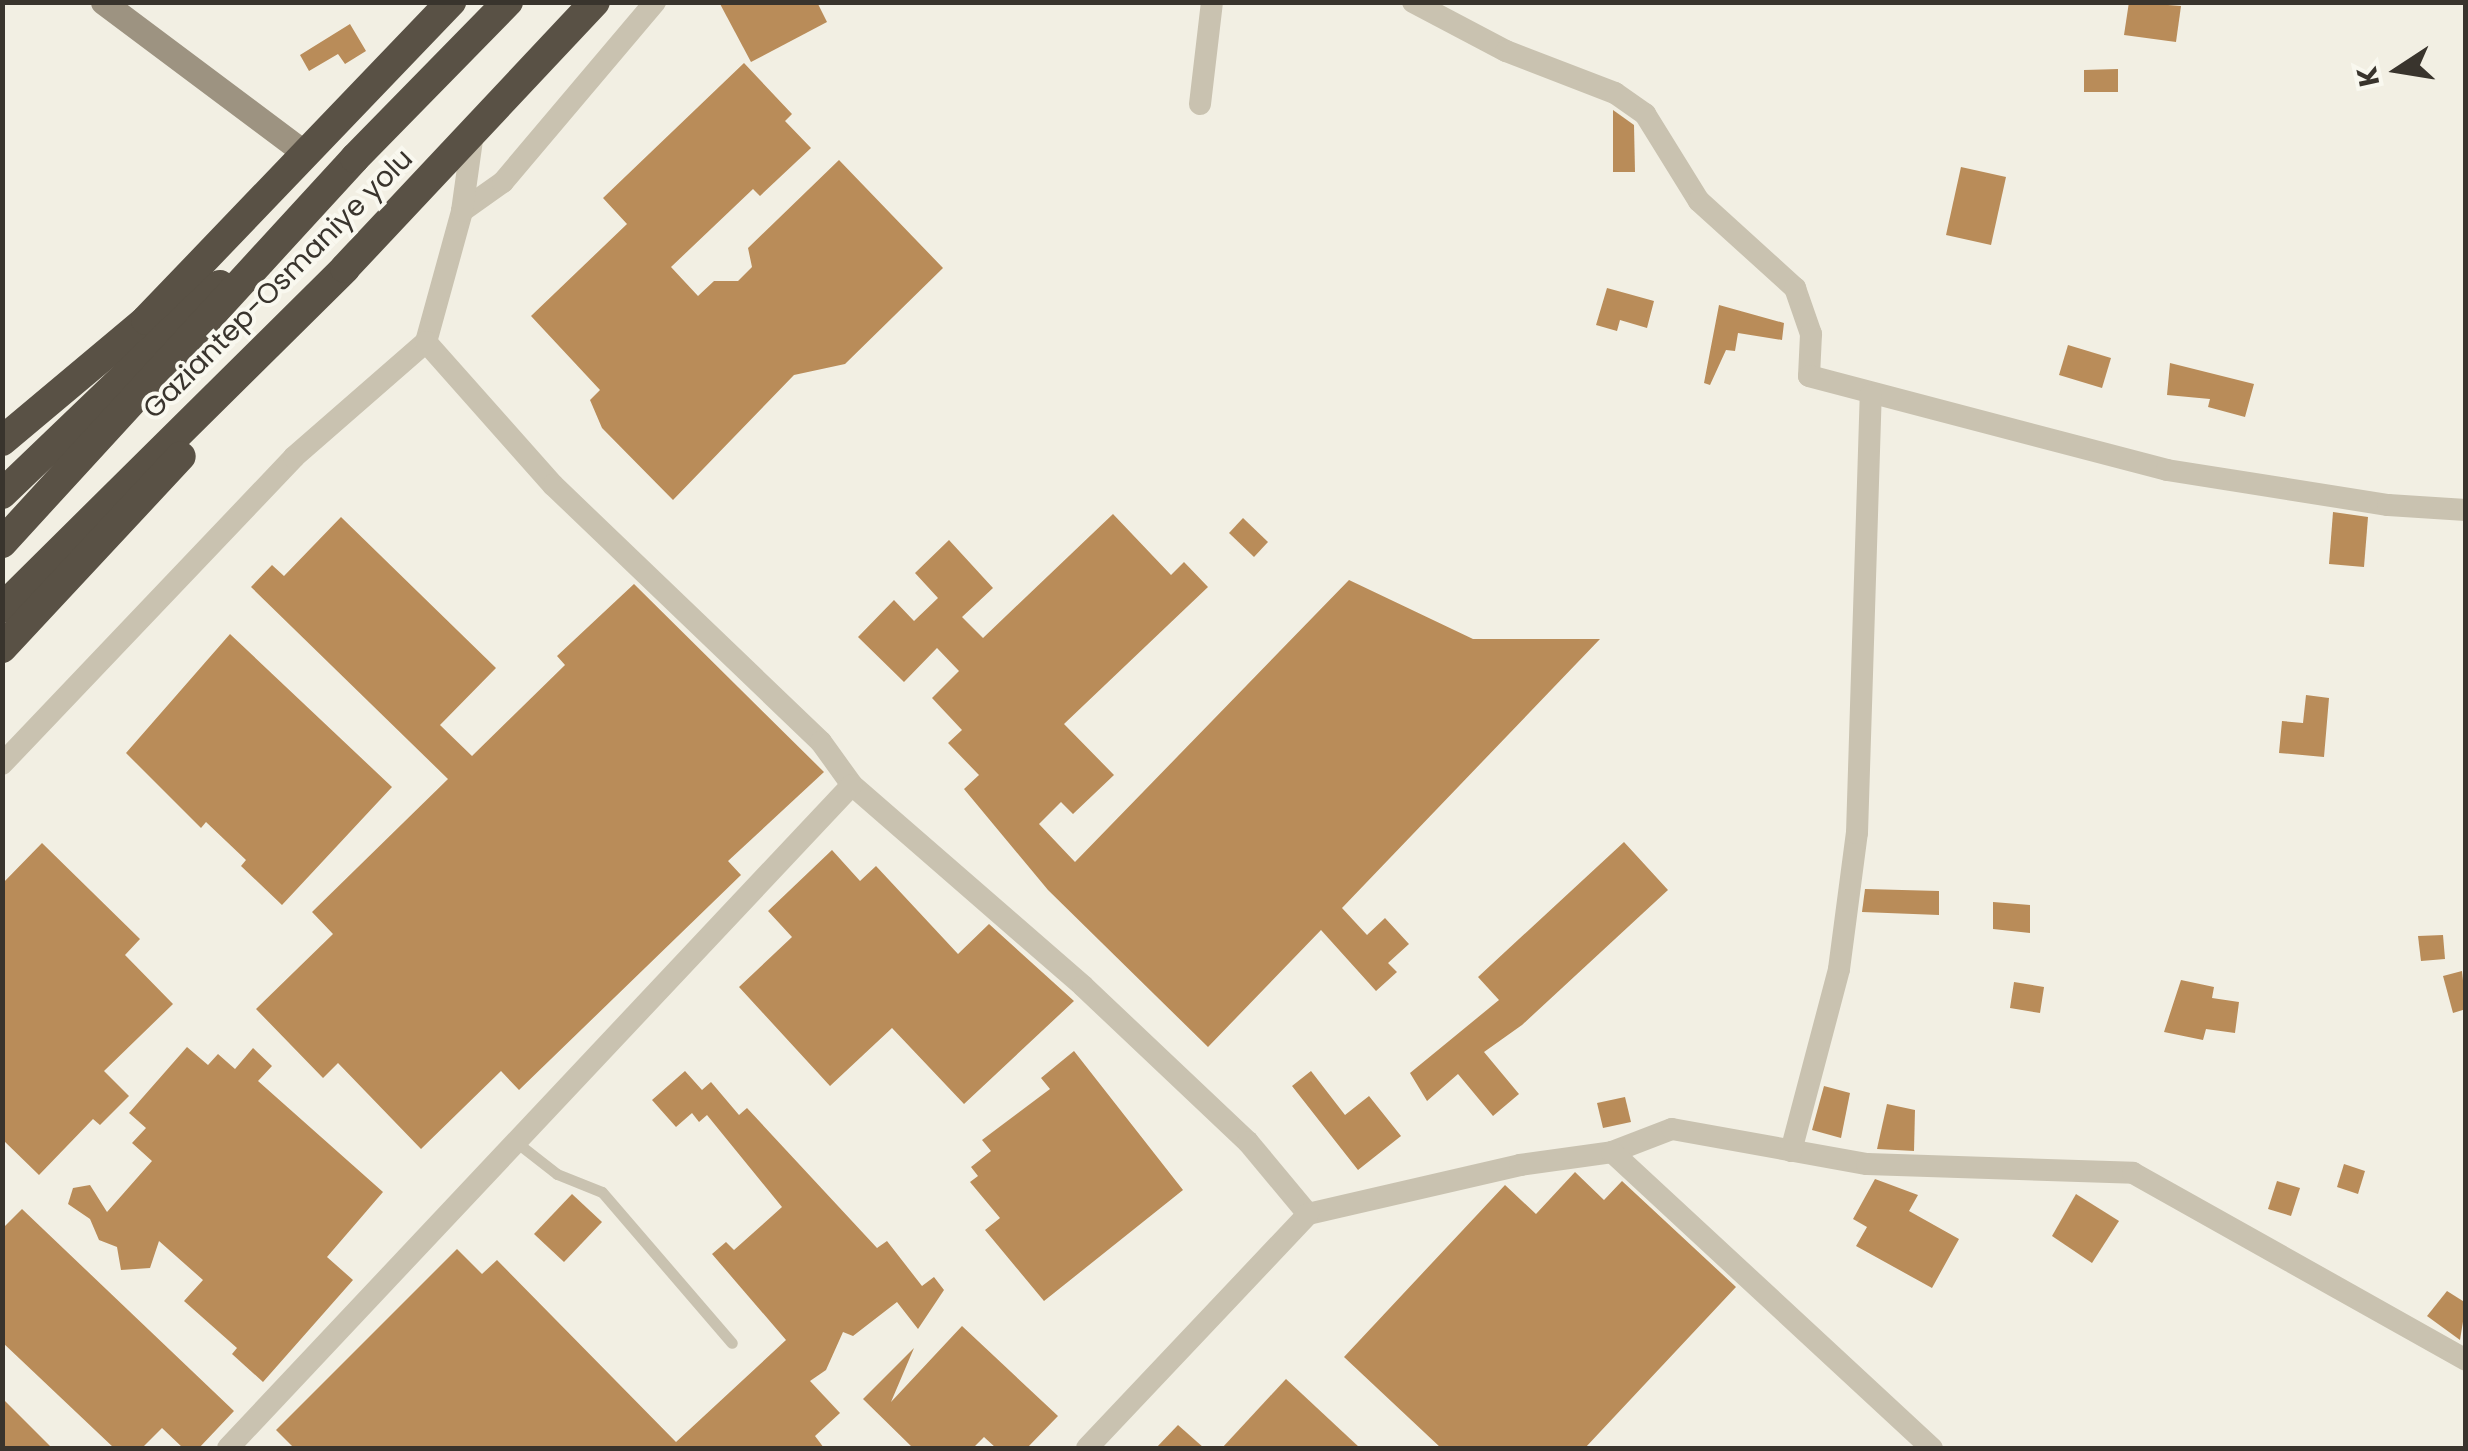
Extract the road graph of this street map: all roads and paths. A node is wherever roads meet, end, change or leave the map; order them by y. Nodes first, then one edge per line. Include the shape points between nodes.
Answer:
1 (103, 2) edge
2 (451, 2) edge
3 (508, 2) edge
4 (595, 2) edge
5 (655, 2) edge
6 (1212, 2) edge
7 (1413, 2) edge
8 (1200, 104) dead end
9 (474, 133) junction
10 (306, 154) junction
11 (462, 211) junction
12 (286, 235) junction
13 (345, 268) junction
14 (426, 342) junction
15 (1871, 394) junction
16 (2, 441) edge
17 (2, 494) edge
18 (2466, 510) edge
19 (2, 543) edge
20 (2, 608) edge
21 (2, 648) edge
22 (2, 764) edge
23 (852, 785) junction
24 (516, 1142) junction
25 (1791, 1150) junction
26 (1612, 1152) junction
27 (1308, 1214) junction
28 (732, 1343) dead end
29 (2466, 1360) edge
30 (228, 1448) edge
31 (1087, 1448) edge
32 (1932, 1448) edge

1 - 10 street
2 - 10 highway
3 - 12 highway, Gaziantep-Osmaniye yolu
4 - 9 highway, Gaziantep-Osmaniye yolu
5 - 11 street via 503,182
6 - 8 street
7 - 15 street via 1506,51 1629,100 1645,114 1700,201 1794,288 1811,334 1809,376
9 - 11 street
9 - 13 highway, Gaziantep-Osmaniye yolu
10 - 16 highway via 146,320
11 - 14 street
12 - 17 highway via 196,303
12 - 19 highway, Gaziantep-Osmaniye yolu
13 - 20 highway, Gaziantep-Osmaniye yolu
13 - 21 highway via 270,366
14 - 22 street via 294,457
14 - 23 street via 553,486 822,742
15 - 18 street via 2167,470 2388,505
15 - 25 street via 1857,833 1839,970
23 - 24 street
23 - 27 street via 1083,986 1248,1142
24 - 28 lane via 557,1174 602,1192
24 - 30 street
25 - 26 street via 1672,1130
25 - 29 street via 1867,1164 2133,1174
26 - 27 street via 1520,1165
26 - 32 street
27 - 31 street

